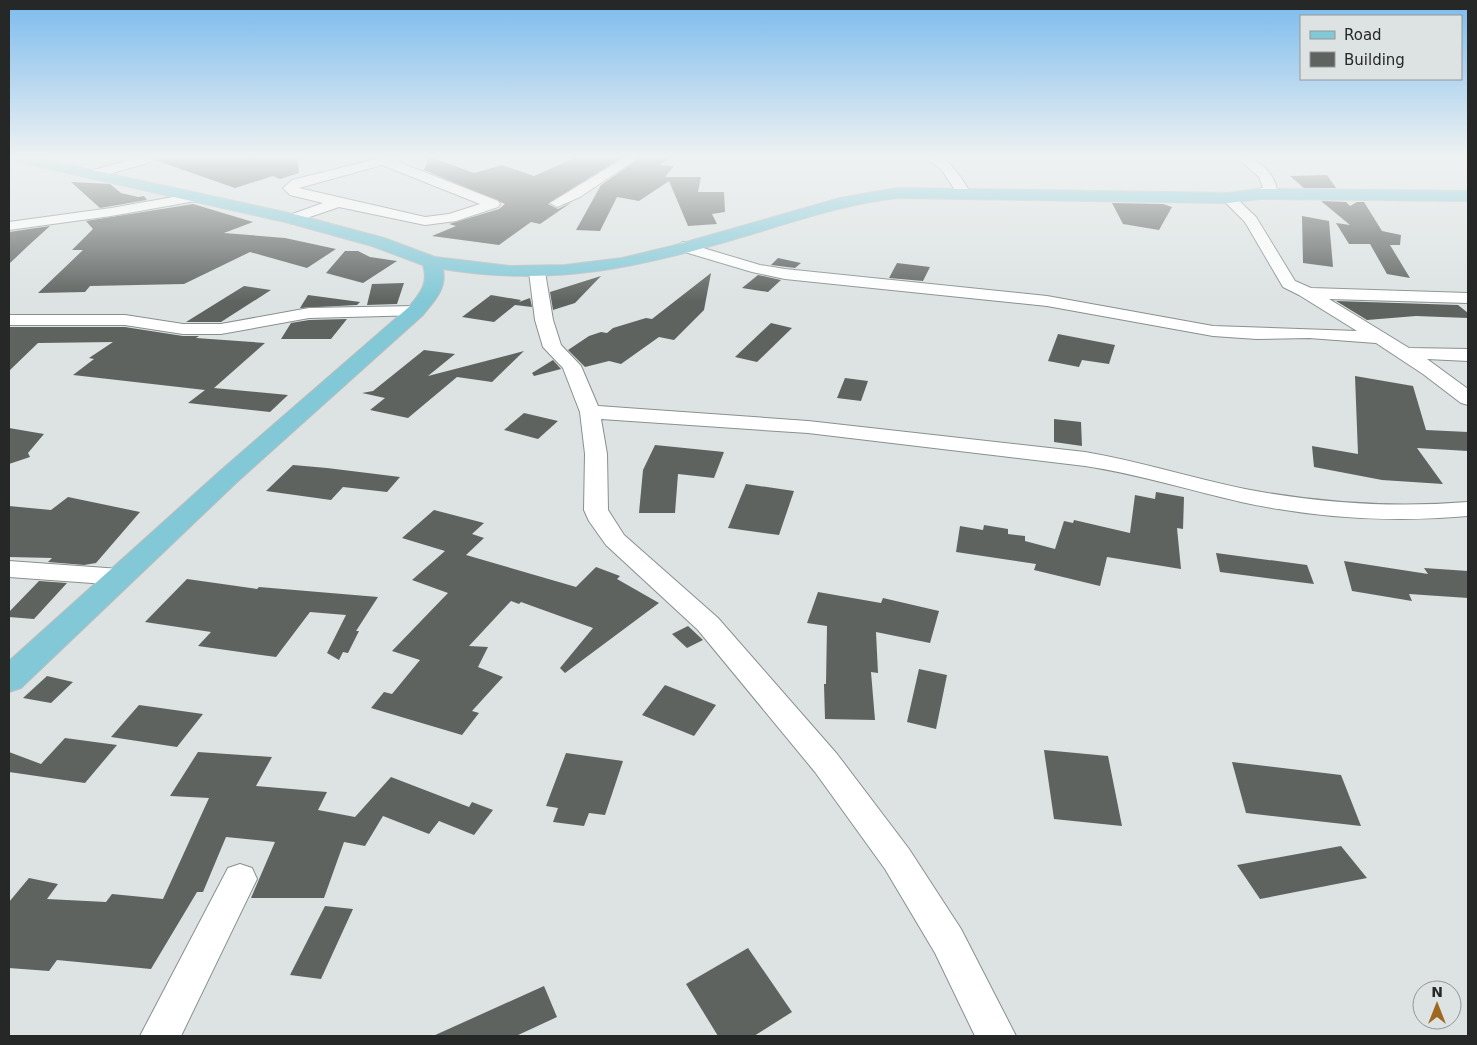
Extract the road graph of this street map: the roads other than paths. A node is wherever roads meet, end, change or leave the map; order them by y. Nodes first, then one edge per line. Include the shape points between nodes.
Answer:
1 (152, 205) edge
2 (230, 205) edge
3 (333, 205) edge
4 (347, 205) edge
5 (491, 205) edge
6 (833, 205) edge
7 (1235, 205) edge
8 (292, 219) junction
9 (9, 226) edge
10 (683, 247) junction
11 (431, 262) junction
12 (537, 272) junction
13 (1305, 291) junction
14 (1468, 298) edge
15 (416, 311) junction
16 (9, 320) edge
17 (1378, 338) junction
18 (1404, 353) junction
19 (1468, 355) edge
20 (1468, 399) edge
21 (590, 412) junction
22 (1468, 509) edge
23 (9, 569) edge
24 (120, 577) junction
25 (9, 680) edge
26 (240, 879) dead end
27 (160, 1036) edge
28 (996, 1036) edge

1 - 9 street
2 - 8 main road
3 - 8 street
4 - 5 street via 425,221 451,218
6 - 10 main road
7 - 13 street via 1251,220 1289,284
8 - 11 main road via 378,242
10 - 12 main road via 605,265
10 - 17 street via 785,274 1047,301 1190,328
11 - 12 main road
11 - 15 main road via 437,276 435,286
12 - 21 street via 544,320 552,347 572,366
13 - 14 street
13 - 17 street
15 - 16 street via 309,313 221,329 183,329 126,320
15 - 24 main road
17 - 18 street
18 - 19 street
18 - 20 street
21 - 22 street via 808,427 1085,459 1273,503 1350,511 1428,514
21 - 28 street via 596,454 596,510 601,521 615,540 708,624 826,763 897,858 948,941
23 - 24 street
24 - 25 main road
26 - 27 street

